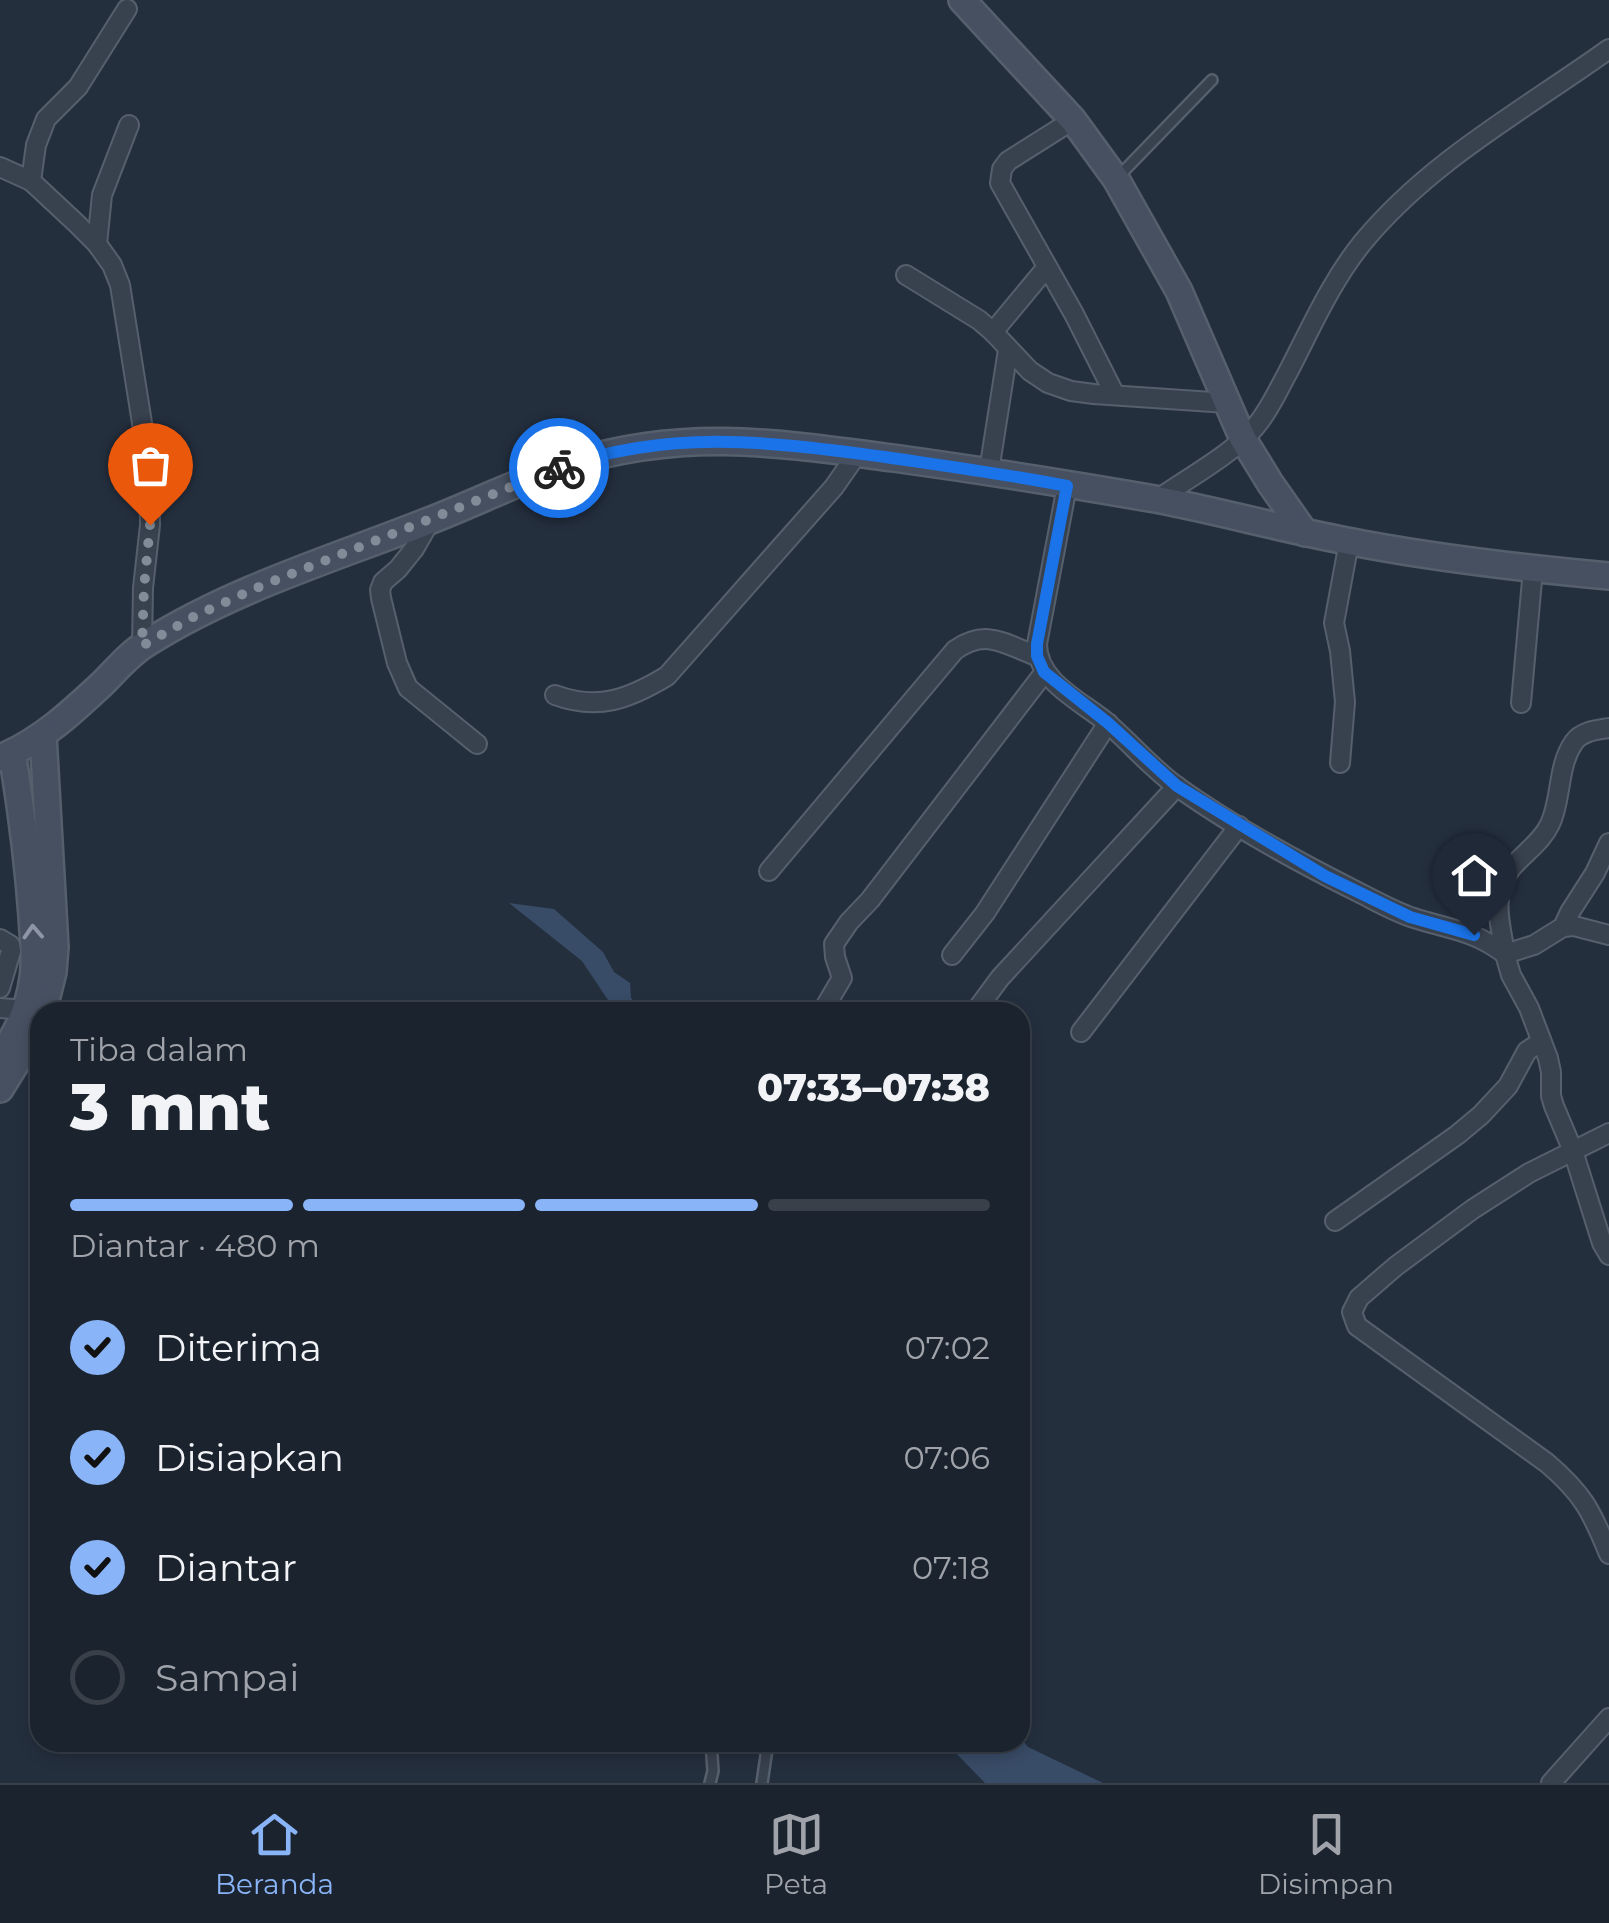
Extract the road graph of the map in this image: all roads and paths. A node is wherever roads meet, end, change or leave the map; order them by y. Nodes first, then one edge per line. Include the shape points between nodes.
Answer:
1 (962, 0) edge
2 (127, 9) dead end
3 (1609, 49) edge
4 (1212, 80) dead end
5 (1073, 120) junction
6 (129, 125) dead end
7 (0, 166) edge
8 (1116, 179) junction
9 (31, 181) junction
10 (96, 244) junction
11 (1047, 267) junction
12 (906, 275) dead end
13 (994, 332) junction
14 (1008, 350) junction
15 (1115, 395) junction
16 (1228, 403) junction
17 (1243, 439) junction
18 (857, 454) junction
19 (988, 471) junction
20 (1067, 486) junction
21 (1157, 500) junction
22 (431, 520) junction
23 (1306, 533) junction
24 (1349, 542) junction
25 (1533, 569) junction
26 (1609, 576) edge
27 (142, 646) junction
28 (1040, 664) junction
29 (555, 695) dead end
30 (1521, 703) dead end
31 (1108, 723) junction
32 (1609, 728) edge
33 (44, 735) junction
34 (478, 744) dead end
35 (6, 755) edge
36 (1340, 763) dead end
37 (1177, 786) junction
38 (1240, 826) junction
39 (1609, 843) edge
40 (769, 871) dead end
41 (1564, 927) junction
42 (1609, 936) edge
43 (0, 939) edge
44 (1506, 954) junction
45 (952, 955) dead end
46 (0, 988) edge
47 (32, 1002) edge
48 (38, 1002) edge
49 (828, 1002) edge
50 (982, 1002) edge
51 (30, 1016) edge
52 (30, 1017) edge
53 (1081, 1032) dead end
54 (1541, 1042) junction
55 (0, 1057) edge
56 (0, 1089) edge
57 (1609, 1133) edge
58 (1573, 1150) junction
59 (1335, 1221) dead end
60 (1609, 1255) edge
61 (1609, 1554) edge
62 (1609, 1718) edge
63 (712, 1752) edge
64 (767, 1752) edge
65 (710, 1783) edge
66 (762, 1783) edge
67 (1550, 1783) edge

1 - 5 main road
2 - 9 street via 78,87 46,119
3 - 17 street via 1503,119 1403,198 1361,244 1267,412
4 - 8 lane
5 - 8 main road
5 - 11 street via 1008,161 999,176
6 - 10 street via 102,195
7 - 9 street
8 - 16 main road via 1179,291
9 - 10 street
10 - 27 street via 124,300 149,467
11 - 13 street
11 - 15 street
12 - 13 street
13 - 14 street
14 - 15 street via 1048,383
14 - 19 street
15 - 16 street
16 - 17 main road
17 - 21 street
17 - 23 main road
18 - 19 main road
18 - 22 main road via 696,440 618,450
18 - 29 street via 667,676 594,705
19 - 20 main road
20 - 21 main road
20 - 28 street via 1037,644
21 - 23 main road
22 - 27 main road via 261,586
22 - 34 street via 383,582 380,598 408,688
23 - 24 main road
24 - 25 main road
24 - 36 street via 1334,623 1344,702
25 - 26 main road
25 - 30 street
27 - 33 main road
28 - 31 street
28 - 40 street via 985,637 955,650
28 - 49 street via 839,935 834,950 842,978
31 - 37 street
31 - 45 street
32 - 44 street via 1574,742 1548,828 1502,883
33 - 35 main road
33 - 48 main road via 55,947 54,972
47 -> 35 main road via 23,816
37 - 38 street
37 - 50 street
38 - 44 street via 1410,917 1487,940
38 - 53 street
39 - 41 street
41 - 42 street
41 - 44 street
43 - 46 street via 11,951
44 - 54 street
51 - 55 main road
52 - 56 main road
54 - 58 street via 1554,1106
54 - 59 street via 1527,1051 1482,1115
57 - 58 street
58 - 60 street
58 - 61 street via 1442,1231 1358,1298 1352,1312 1358,1326 1572,1484
62 - 67 street
63 - 65 lane
64 - 66 lane

